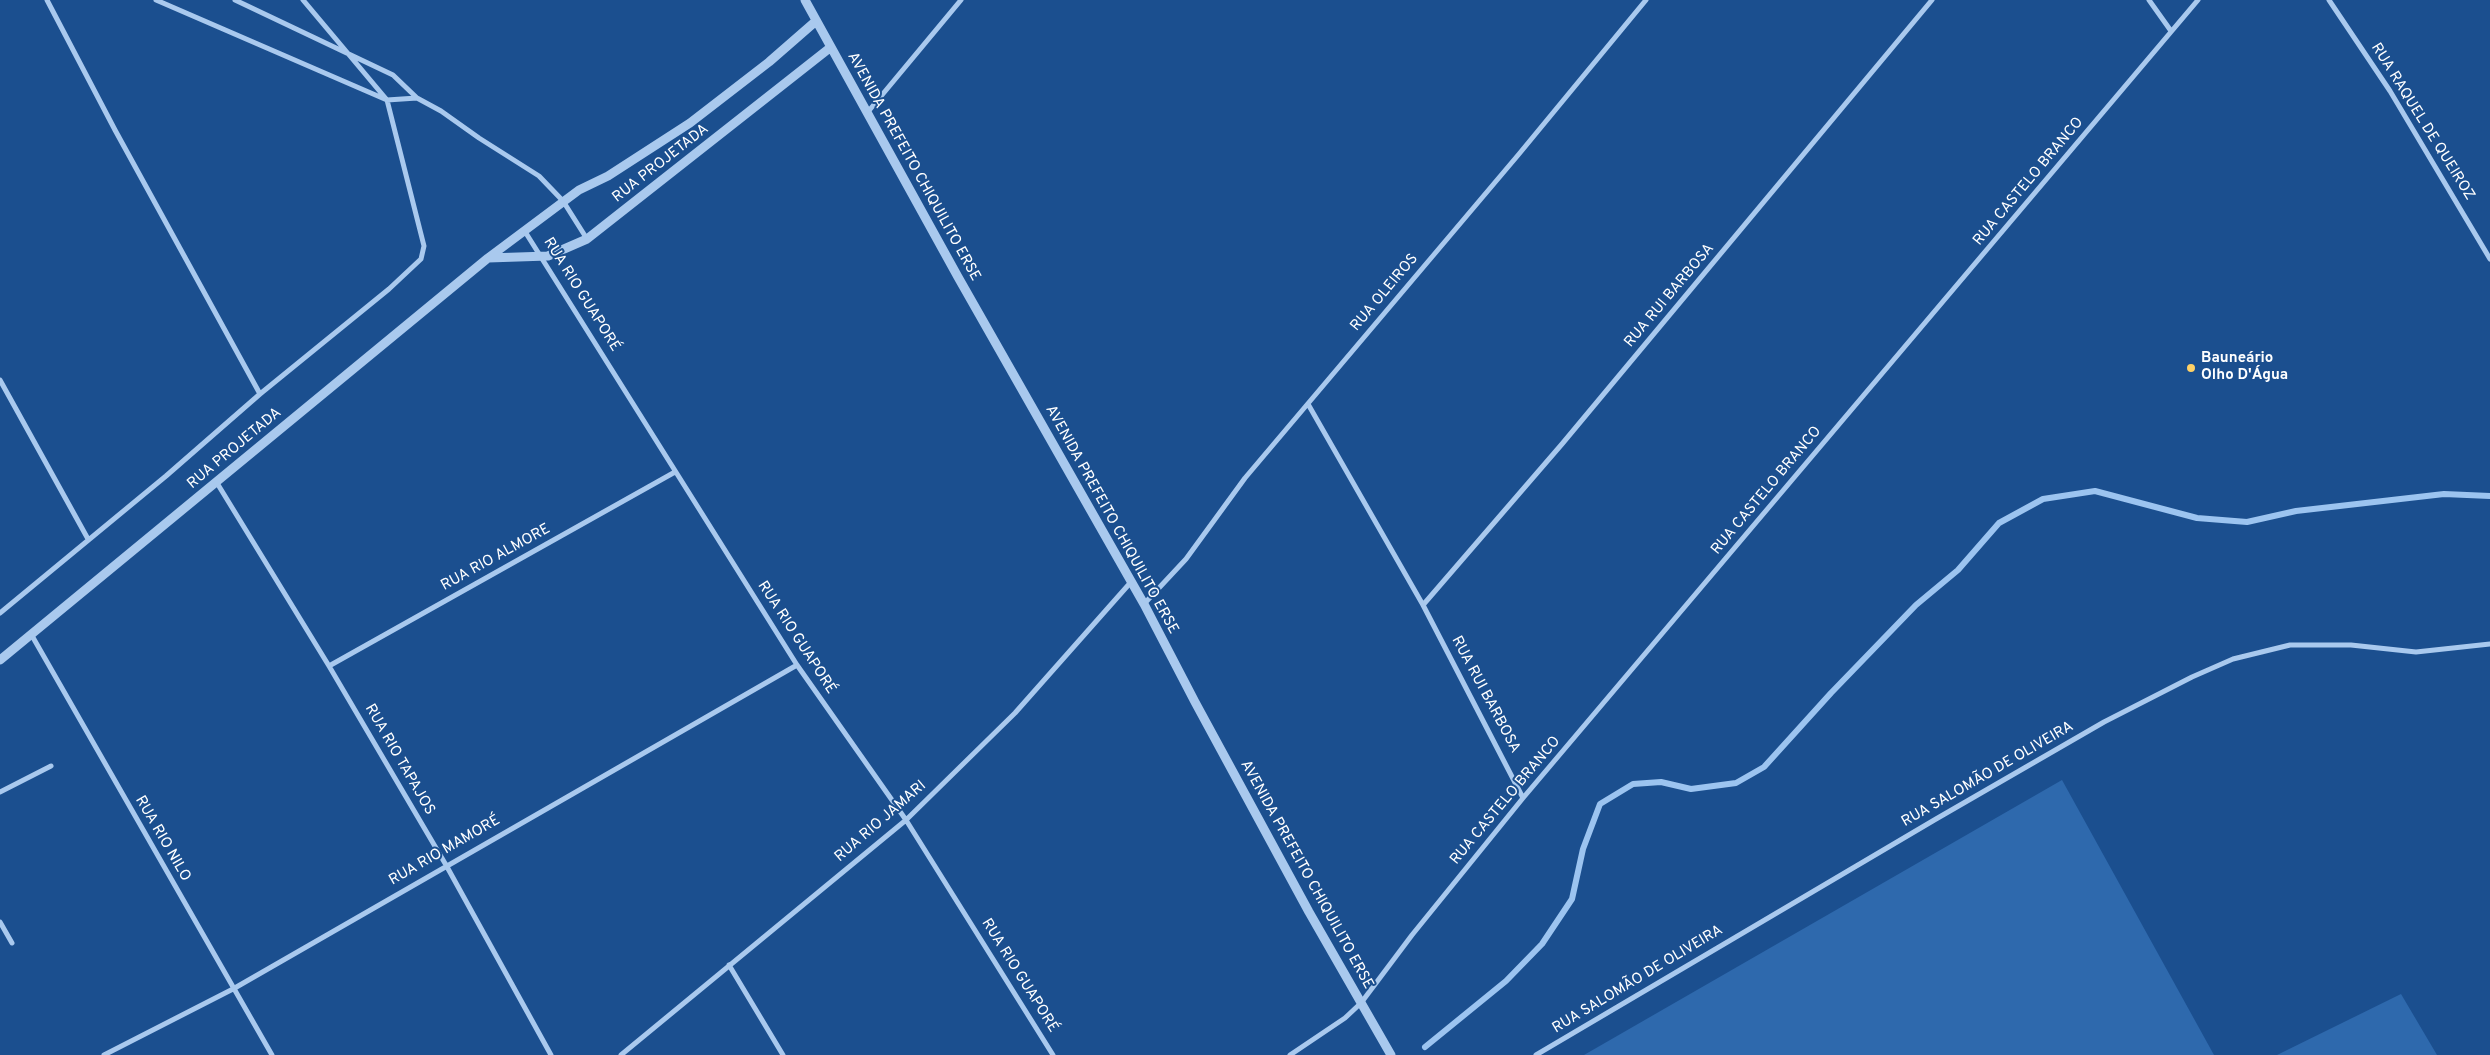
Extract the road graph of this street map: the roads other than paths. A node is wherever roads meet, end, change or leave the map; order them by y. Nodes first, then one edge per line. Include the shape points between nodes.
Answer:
1 (47, 0) edge
2 (156, 0) edge
3 (235, 0) edge
4 (303, 0) edge
5 (805, 0) edge
6 (961, 0) edge
7 (1646, 0) edge
8 (1932, 0) edge
9 (2148, 0) edge
10 (2198, 0) edge
11 (2329, 0) edge
12 (816, 21) junction
13 (2171, 32) junction
14 (831, 46) junction
15 (346, 51) junction
16 (417, 98) junction
17 (387, 100) junction
18 (868, 113) junction
19 (563, 201) junction
20 (524, 230) junction
21 (587, 239) junction
22 (543, 256) junction
23 (488, 258) junction
24 (2490, 259) edge
25 (0, 380) edge
26 (260, 394) junction
27 (1308, 404) junction
28 (675, 472) junction
29 (217, 483) junction
30 (88, 539) junction
31 (1131, 582) junction
32 (1144, 604) junction
33 (1423, 605) junction
34 (0, 613) edge
35 (31, 634) junction
36 (2490, 644) edge
37 (0, 660) edge
38 (797, 665) junction
39 (329, 666) junction
40 (51, 766) dead end
41 (0, 792) edge
42 (1523, 798) junction
43 (906, 820) junction
44 (446, 865) junction
45 (0, 922) edge
46 (12, 943) dead end
47 (730, 965) junction
48 (233, 989) junction
49 (1361, 1003) junction
50 (104, 1055) edge
51 (272, 1055) edge
52 (551, 1055) edge
53 (621, 1055) edge
54 (783, 1055) edge
55 (1053, 1055) edge
56 (1290, 1055) edge
57 (1391, 1055) edge
58 (1536, 1055) edge

1 - 26 street via 114,130
2 - 17 street
3 - 15 street
4 - 15 street
5 - 12 street, AVENIDA PREFEITO CHIQUILITO ERSE
6 - 18 street
7 - 27 street, RUA OLEIROS
8 - 33 street, RUA RUI BARBOSA
9 - 13 street
10 - 13 street, RUA CASTELO BRANCO
11 - 24 street, RUA RAQUEL DE QUEIROZ via 2390,91
12 - 14 street, AVENIDA PREFEITO CHIQUILITO ERSE
12 - 19 street, RUA PROJETADA via 690,123
13 - 42 street, RUA CASTELO BRANCO
14 - 18 street, AVENIDA PREFEITO CHIQUILITO ERSE
14 - 21 street, RUA PROJETADA
15 - 16 street via 393,74
15 - 17 street
16 - 17 street
16 - 19 street via 539,176
17 - 26 street via 422,239 421,258 390,290
18 - 31 street, AVENIDA PREFEITO CHIQUILITO ERSE
19 - 20 street, RUA PROJETADA
19 - 21 street
20 - 22 street, RUA RIO GUAPORÉ
20 - 23 street, RUA PROJETADA
21 - 22 street, RUA PROJETADA
22 - 23 street, RUA PROJETADA
22 - 28 street, RUA RIO GUAPORÉ
23 - 29 street, RUA PROJETADA
25 - 30 street
26 - 30 street
27 - 32 street, RUA OLEIROS via 1245,478 1186,558
27 - 33 street, RUA RUI BARBOSA
28 - 38 street, RUA RIO GUAPORÉ
28 - 39 street, RUA RIO ALMORE
29 - 35 street, RUA PROJETADA
29 - 39 street, RUA RIO TAPAJOS
30 - 34 street
31 - 32 street, AVENIDA PREFEITO CHIQUILITO ERSE
31 - 43 street, RUA RIO JAMARI via 1015,713
32 - 49 street, AVENIDA PREFEITO CHIQUILITO ERSE
33 - 42 street, RUA RUI BARBOSA
35 - 37 street, RUA PROJETADA
35 - 48 street, RUA RIO NILO
36 - 58 street, RUA SALOMÃO DE OLIVEIRA via 2416,652 2351,644 2290,645 2233,659 2104,722
38 - 43 street, RUA RIO GUAPORÉ
38 - 44 street, RUA RIO MAMORÉ
39 - 44 street, RUA RIO TAPAJOS
40 - 41 street
42 - 49 street, RUA CASTELO BRANCO
43 - 47 street, RUA RIO JAMARI
43 - 55 street, RUA RIO GUAPORÉ
44 - 48 street, RUA RIO MAMORÉ
44 - 52 street, RUA RIO TAPAJOS
45 - 46 street
47 - 53 street, RUA RIO JAMARI
47 - 54 street
48 - 50 street, RUA RIO MAMORÉ
48 - 51 street, RUA RIO NILO
49 - 56 street, RUA CASTELO BRANCO via 1345,1018
49 - 57 street, AVENIDA PREFEITO CHIQUILITO ERSE

